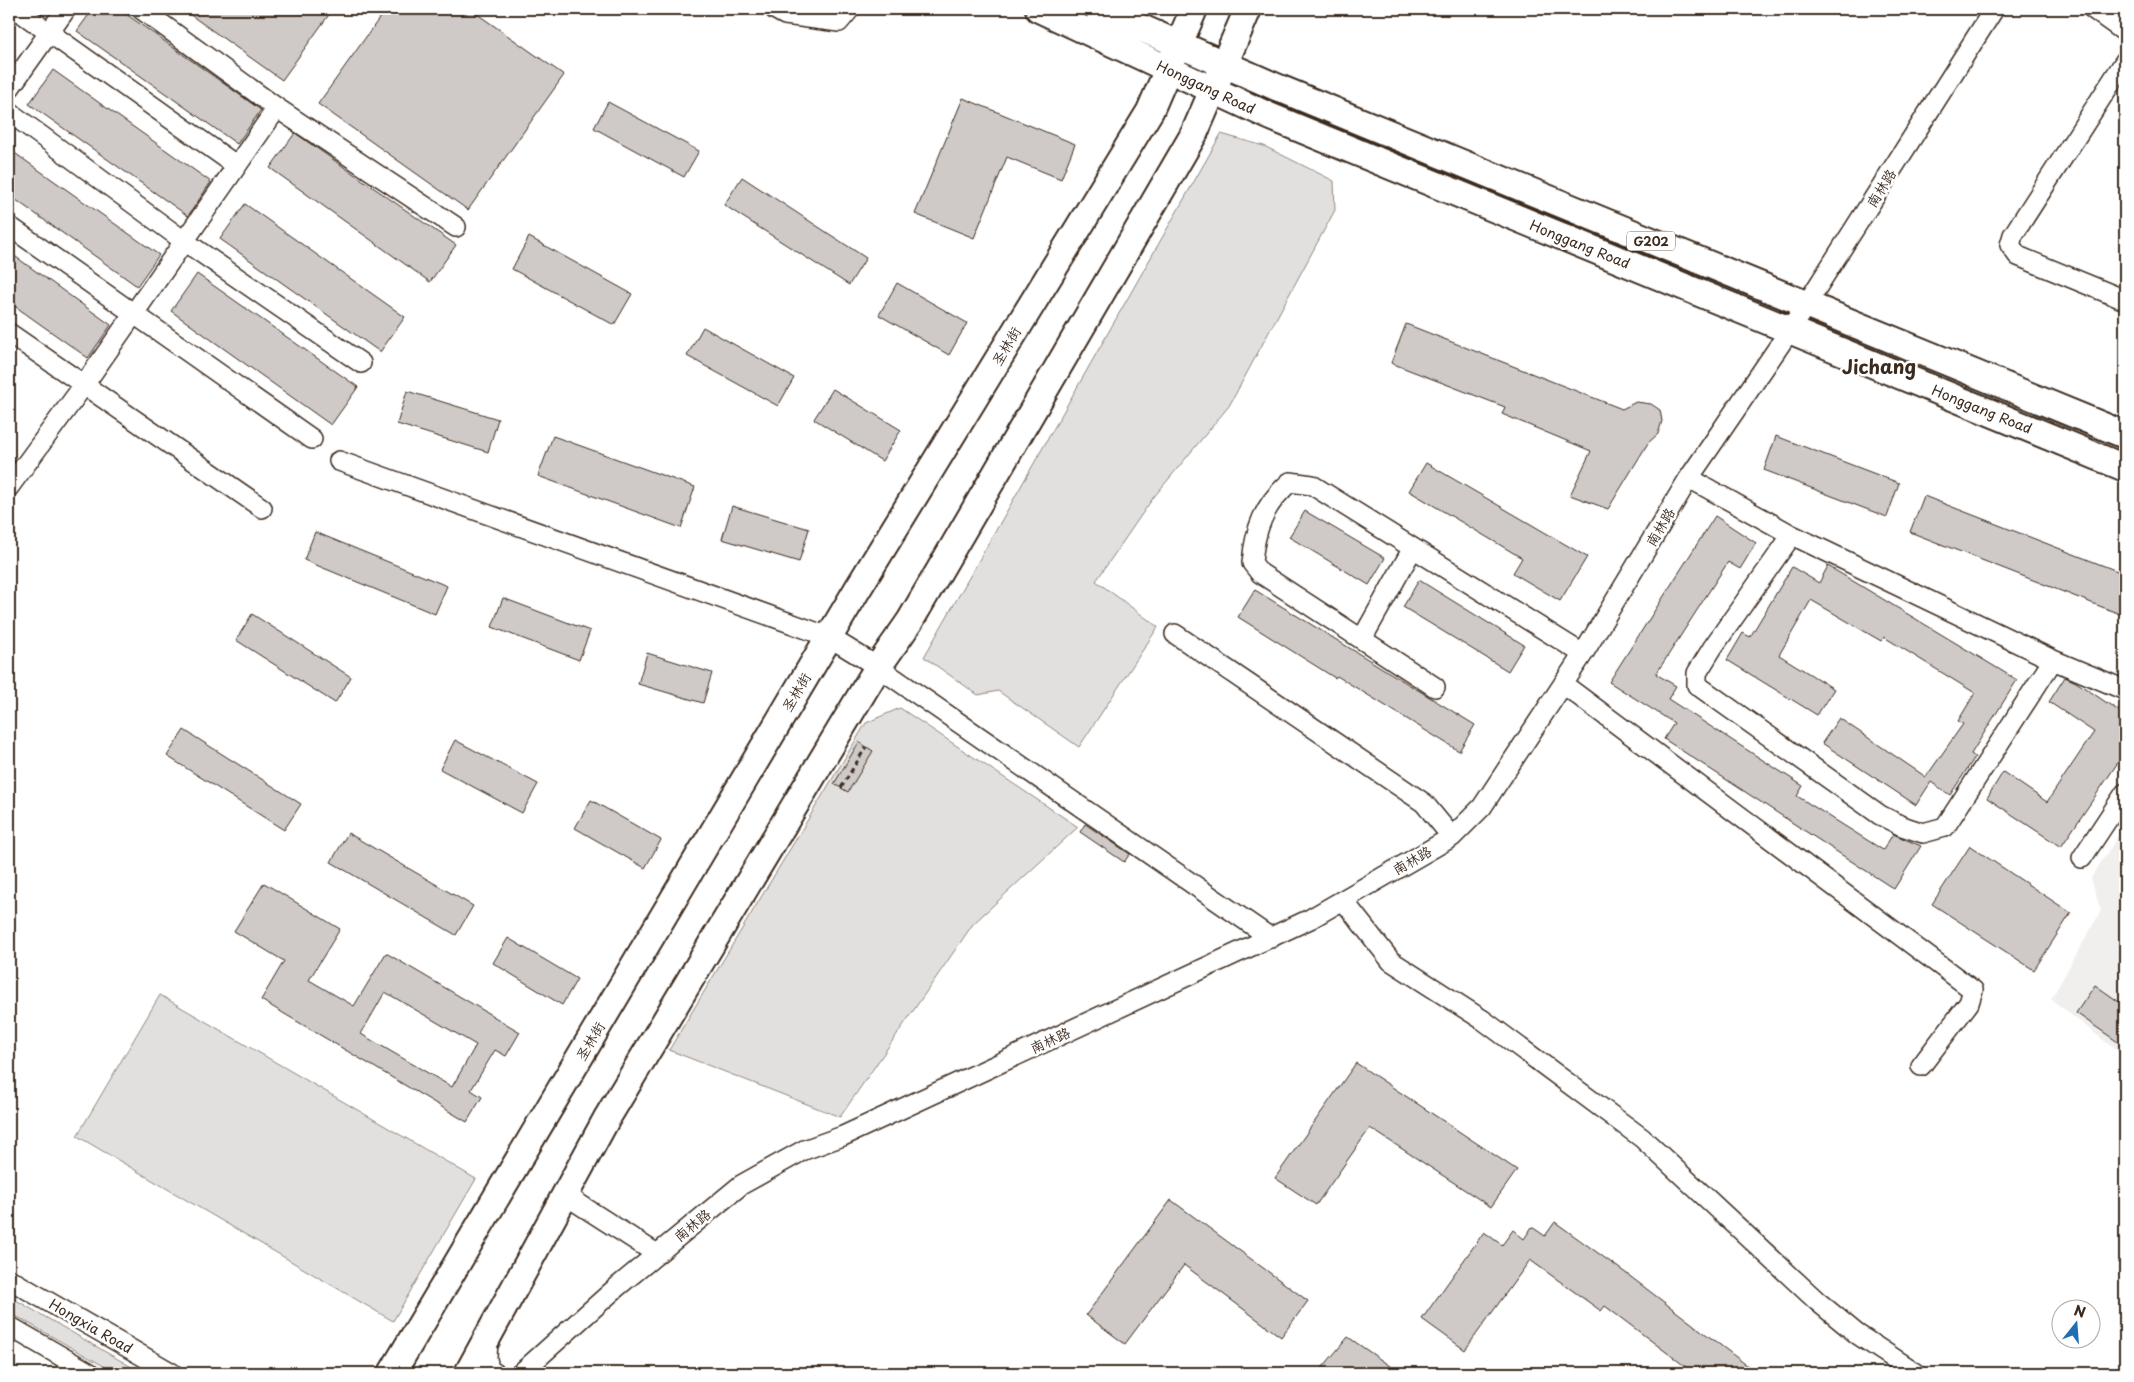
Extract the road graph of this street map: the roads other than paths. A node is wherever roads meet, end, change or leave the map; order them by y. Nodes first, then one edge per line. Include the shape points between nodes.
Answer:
1 (16, 9) edge
2 (66, 9) edge
3 (141, 9) edge
4 (774, 9) edge
5 (850, 9) edge
6 (1039, 9) edge
7 (1098, 9) edge
8 (1194, 9) edge
9 (1248, 9) edge
10 (1994, 9) edge
11 (2093, 9) edge
12 (50, 32) junction
13 (2125, 32) edge
14 (1179, 44) junction
15 (2125, 60) edge
16 (1224, 64) junction
17 (1168, 69) junction
18 (9, 89) edge
19 (1213, 90) junction
20 (277, 108) junction
21 (9, 112) edge
22 (237, 166) junction
23 (9, 226) edge
24 (456, 227) dead end
25 (184, 241) junction
26 (2125, 300) edge
27 (1807, 305) junction
28 (134, 313) junction
29 (1790, 330) junction
30 (9, 333) edge
31 (361, 363) dead end
32 (84, 385) junction
33 (2125, 435) edge
34 (312, 439) dead end
35 (339, 461) dead end
36 (2125, 468) edge
37 (1689, 478) junction
38 (9, 487) edge
39 (262, 508) dead end
40 (1792, 535) junction
41 (1413, 548) junction
42 (1175, 634) dead end
43 (829, 637) junction
44 (1362, 639) junction
45 (1583, 654) junction
46 (2054, 660) junction
47 (878, 667) junction
48 (1564, 684) junction
49 (1435, 686) dead end
50 (2125, 690) edge
51 (2125, 794) edge
52 (1452, 837) junction
53 (2082, 858) dead end
54 (1343, 900) junction
55 (1271, 938) junction
56 (1921, 1066) dead end
57 (565, 1195) junction
58 (657, 1254) junction
59 (9, 1279) edge
60 (9, 1326) edge
61 (488, 1339) junction
62 (525, 1369) edge
63 (90, 1373) edge
64 (172, 1373) edge
65 (392, 1373) edge
66 (468, 1373) edge
67 (495, 1373) edge
68 (506, 1373) edge
69 (1916, 1373) edge

1 - 12 street
2 - 12 street
3 - 20 street
4 - 5 street via 784,14 839,22
6 - 17 highway, Honggang Road / G202
7 - 14 highway, Honggang Road / G202
8 - 14 highway, 圣林街
9 - 16 highway
10 - 27 street, 南林路
11 - 13 street
12 - 18 street
12 - 22 street
14 - 16 highway, Honggang Road / G202
14 - 17 highway, 圣林街
15 - 26 street via 2013,235 2010,245 2018,256
16 - 19 highway
16 - 27 highway, Honggang Road / G202
17 - 19 highway, Honggang Road / G202
17 - 43 highway, 圣林街 via 1150,112
19 - 29 highway, Honggang Road / G202
19 - 47 highway via 1189,142 910,621
20 - 22 street
20 - 24 street
21 - 25 street
22 - 25 street
23 - 28 street
25 - 28 street
25 - 31 street
27 - 29 street, 南林路
27 - 33 highway, Honggang Road / G202
28 - 32 street
28 - 34 street
29 - 36 highway, Honggang Road / G202
29 - 37 street, 南林路
30 - 32 street
32 - 38 street
32 - 39 street
35 - 43 street
37 - 40 street
37 - 45 street, 南林路
40 - 46 street
40 - 46 street via 1713,647 1697,673 1697,685 1880,815 1902,826 1923,833 1945,827
41 - 44 street
41 - 44 street via 1312,485 1290,482 1274,496 1263,516 1252,563 1260,573
41 - 45 street
42 - 52 street via 1424,803
43 - 47 street
43 - 65 highway, 圣林街
44 - 49 street
45 - 48 street, 南林路
46 - 50 street
47 - 55 street
47 - 57 highway via 607,1118
48 - 52 street, 南林路 via 1482,807
48 - 56 street via 1973,990 1969,1003
51 - 53 street
52 - 54 street, 南林路
54 - 55 street, 南林路
54 - 69 street via 1391,961 1483,1020 1642,1138 1817,1301 1857,1334
55 - 58 street, 南林路 via 843,1136 804,1150 741,1185
57 - 58 street
57 - 61 highway
58 - 62 street, 南林路
59 - 64 street, Hongxia Road
60 - 63 street
61 - 66 highway
61 - 67 street via 486,1358 489,1370
62 - 68 street, 南林路

